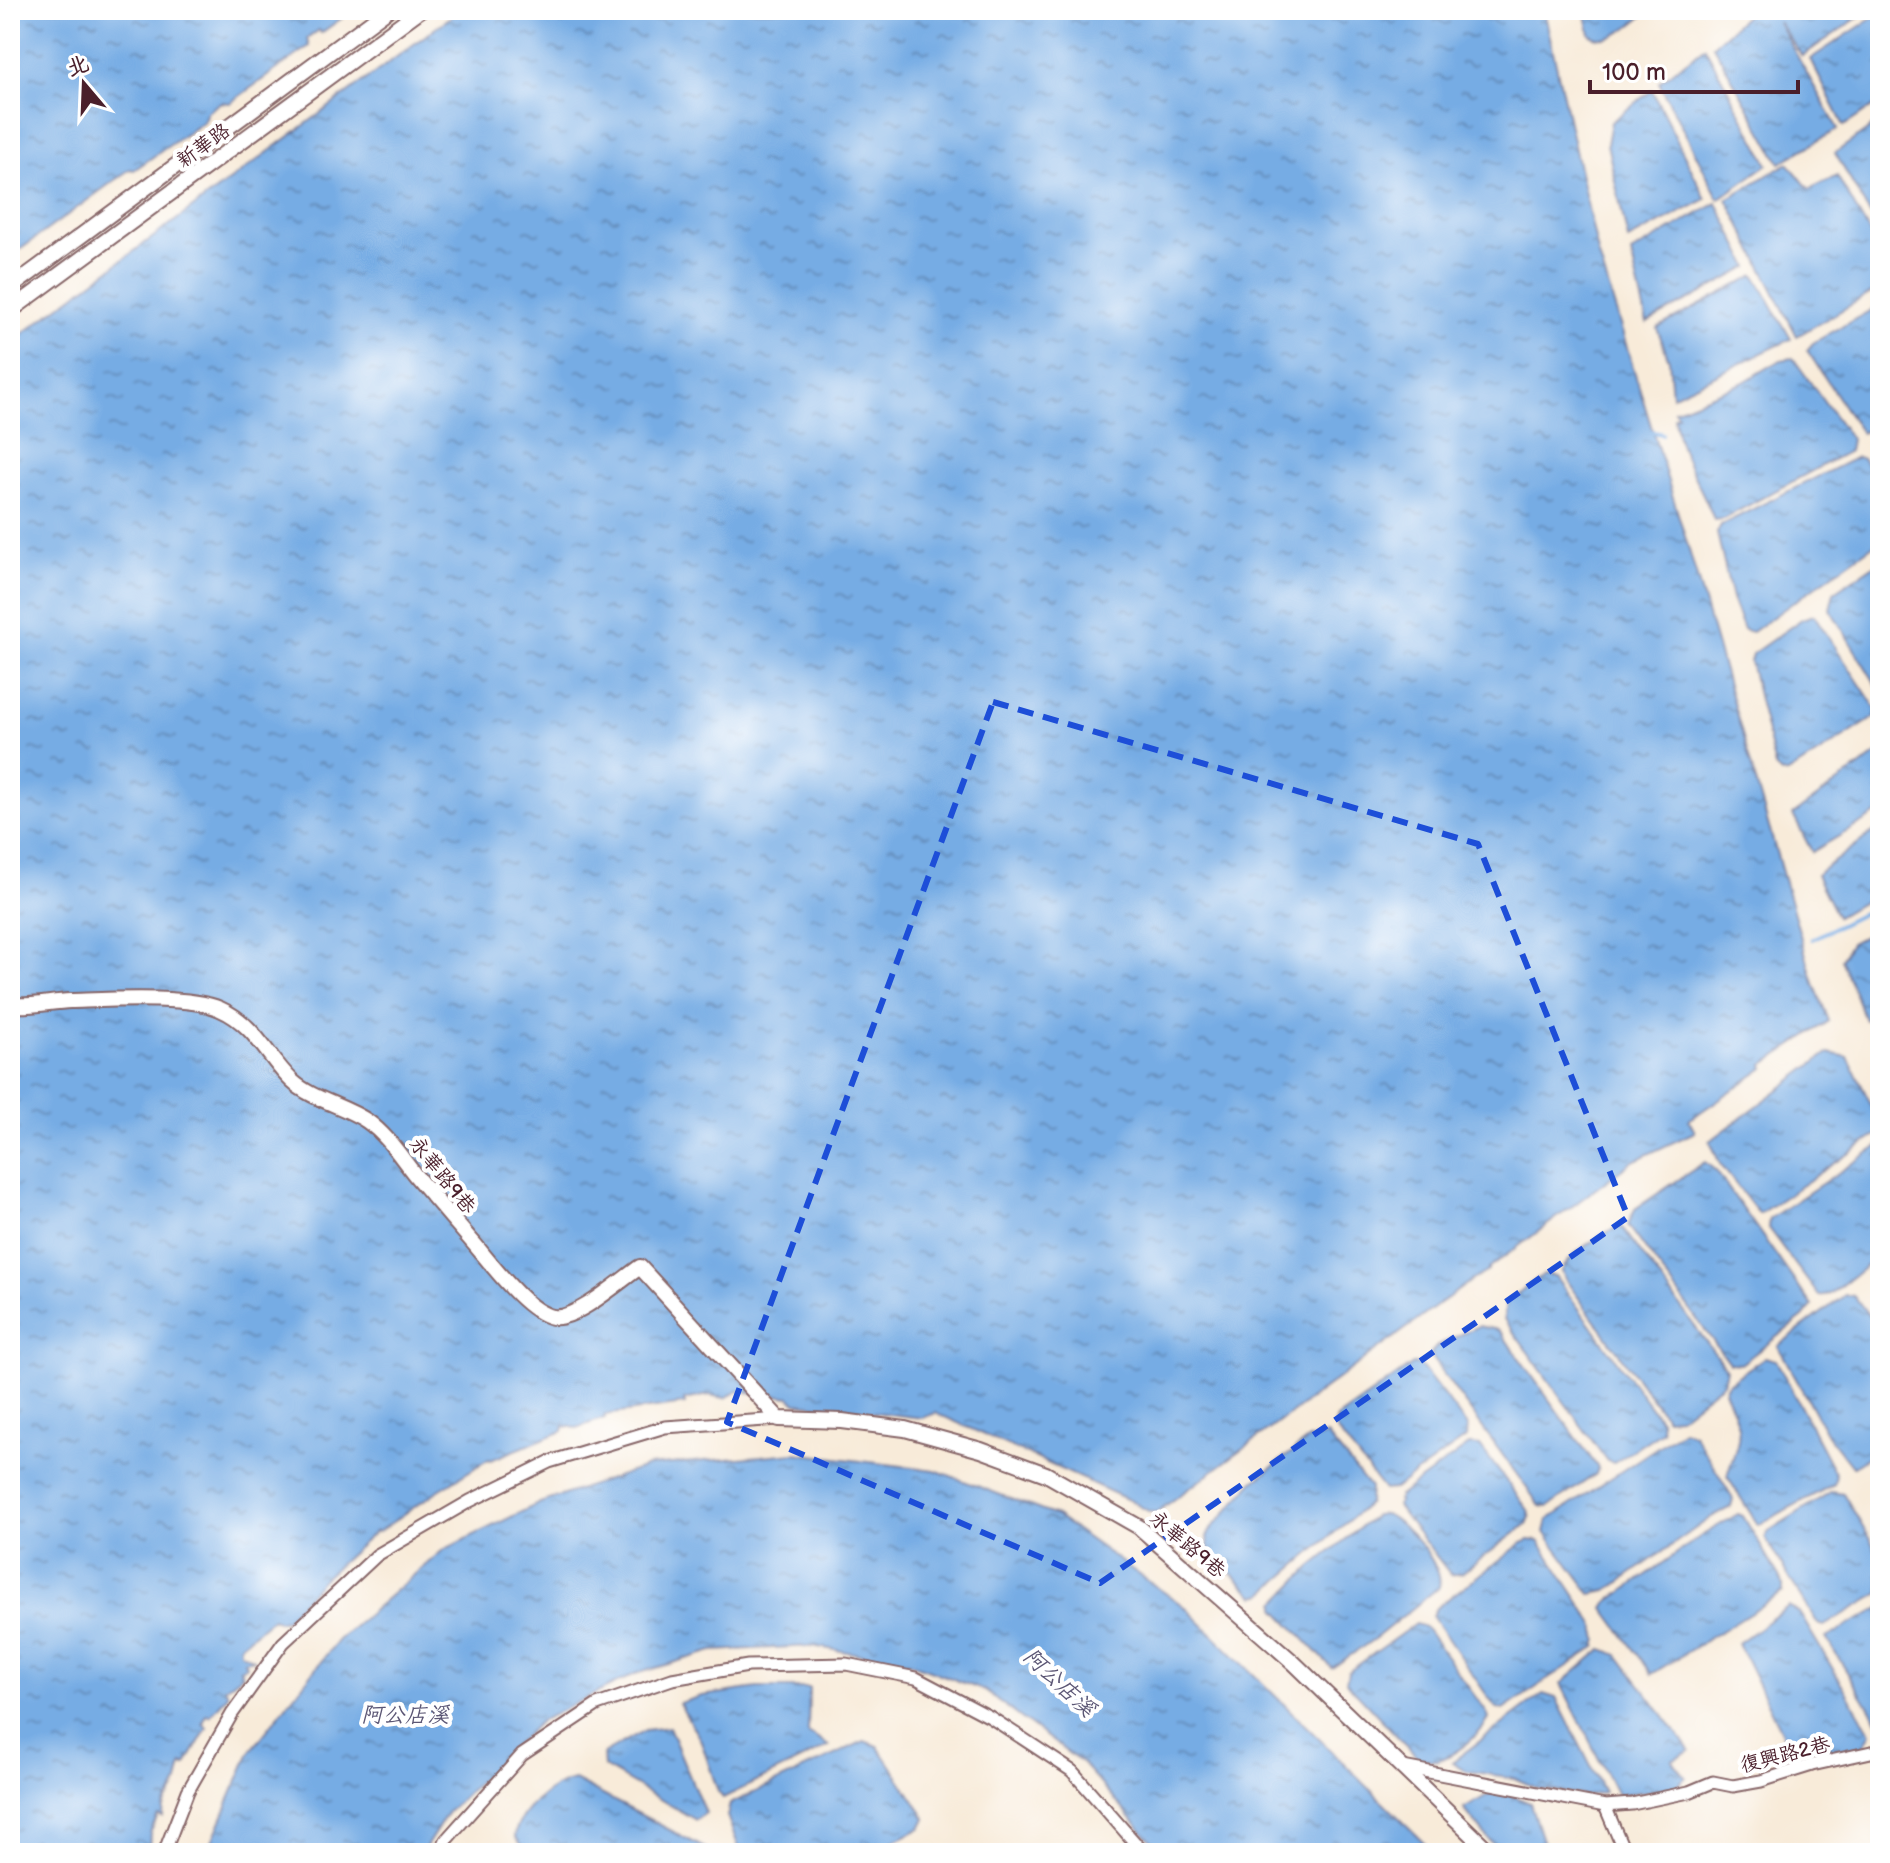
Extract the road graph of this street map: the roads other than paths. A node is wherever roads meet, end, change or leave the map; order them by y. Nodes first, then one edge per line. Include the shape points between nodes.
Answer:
1 (387, 10) edge
2 (420, 10) edge
3 (10, 288) edge
4 (10, 311) edge
5 (10, 1005) edge
6 (779, 1419) junction
7 (1880, 1750) edge
8 (1403, 1767) junction
9 (1605, 1806) junction
10 (164, 1853) edge
11 (440, 1853) edge
12 (1144, 1853) edge
13 (1491, 1853) edge
14 (1625, 1853) edge

1 - 3 street, 新華路
2 - 4 street, 新華路
5 - 6 street, 永華路9巷 via 171,1000 220,1009 250,1028 303,1090 368,1122 391,1143 538,1312 555,1318 574,1313 640,1267
6 - 8 street, 永華路9巷 via 905,1429 1046,1474 1139,1527
6 - 10 street, 永華路9巷 via 665,1427 549,1462 377,1555 283,1643 232,1714 188,1791
7 - 9 street, 復興路2巷 via 1761,1781 1733,1786 1713,1782 1678,1794
8 - 9 street, 復興路2巷
8 - 13 street, 永華路9巷
9 - 14 street
11 - 12 street via 522,1755 597,1705 672,1679 717,1671 846,1664 916,1678 990,1717 1072,1771

